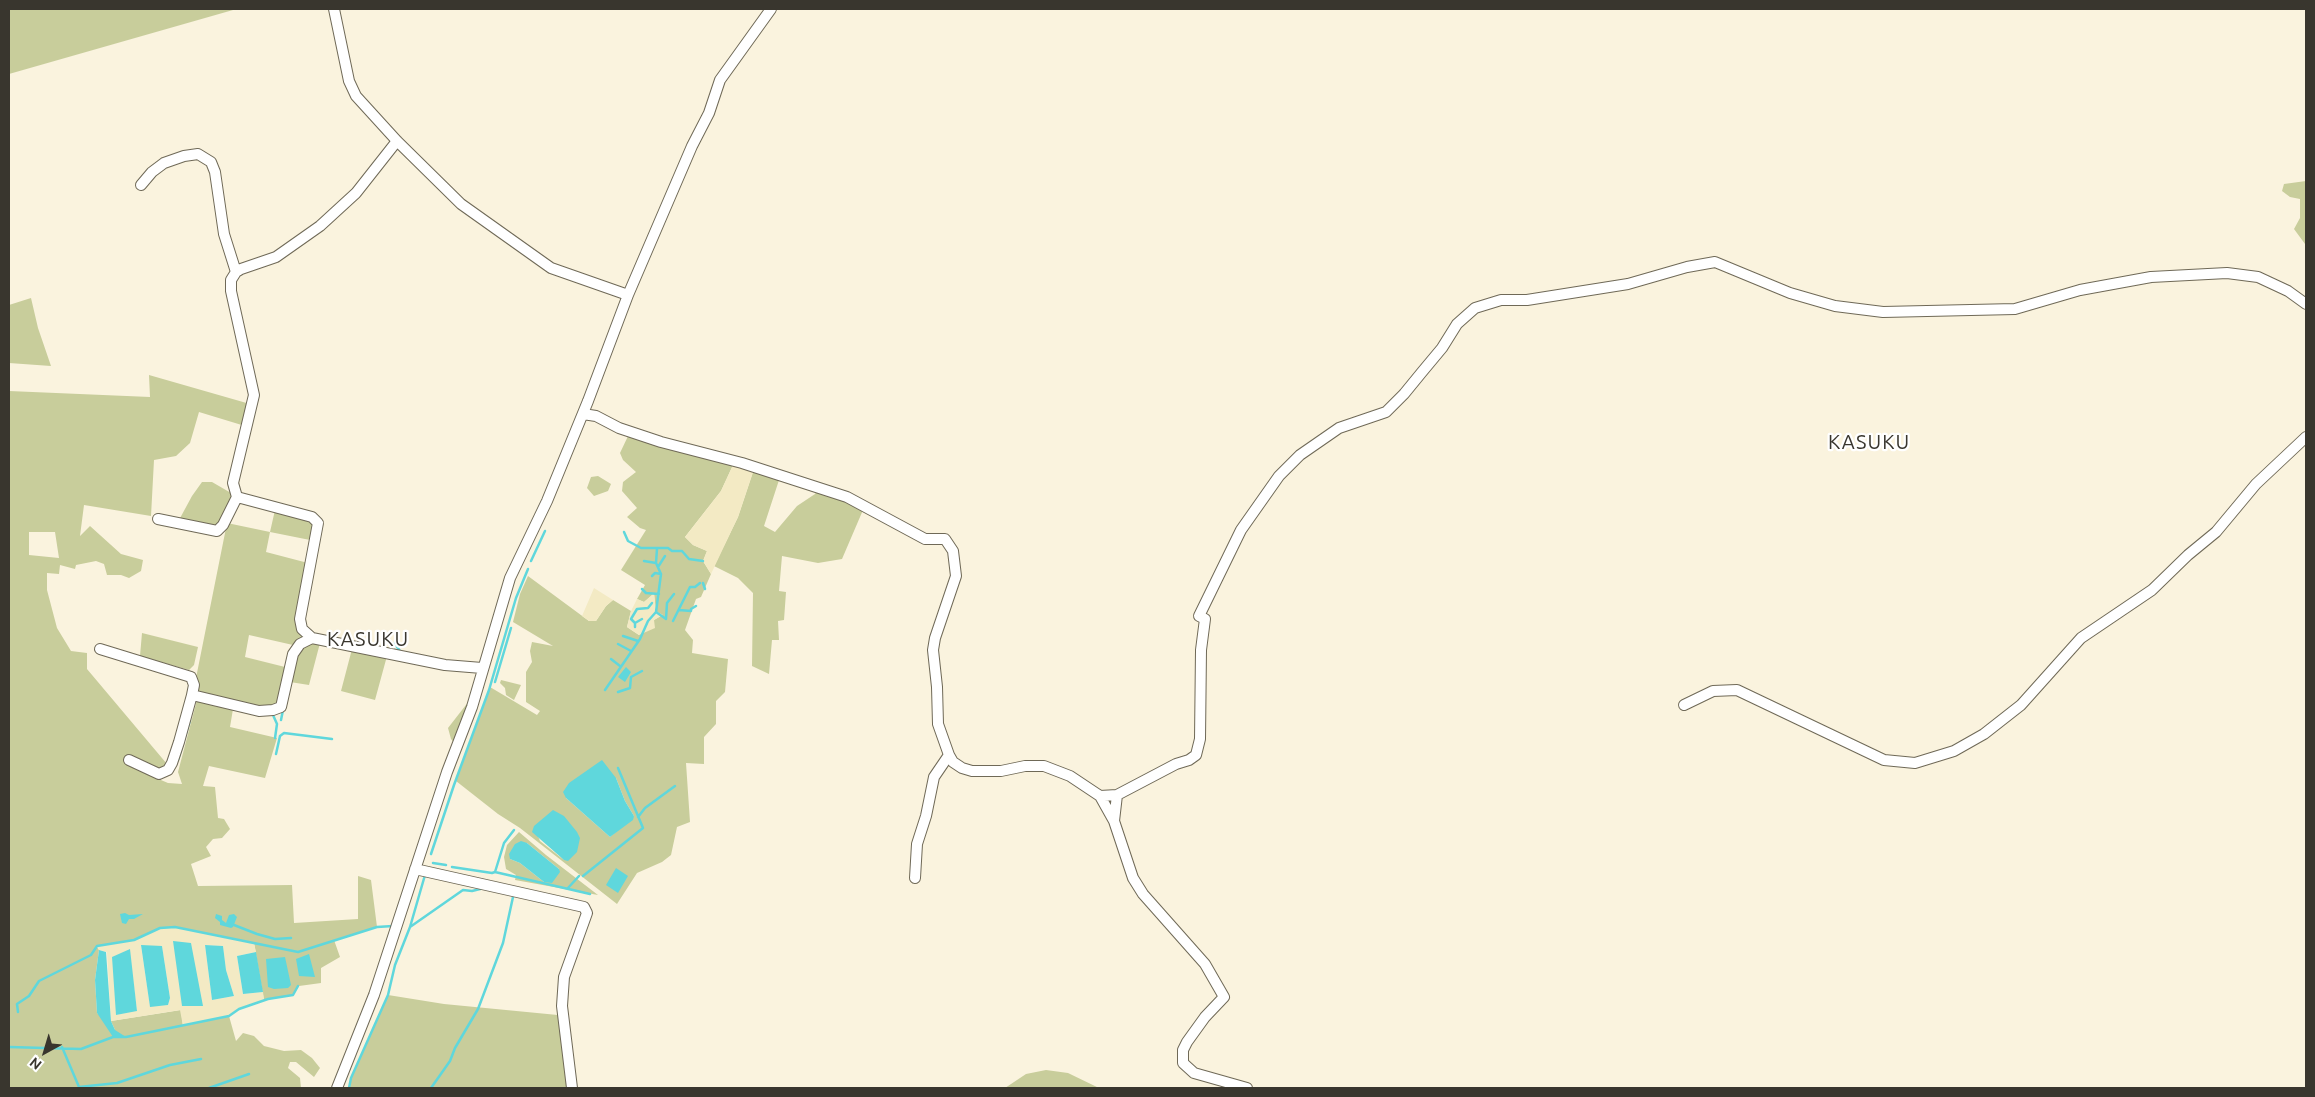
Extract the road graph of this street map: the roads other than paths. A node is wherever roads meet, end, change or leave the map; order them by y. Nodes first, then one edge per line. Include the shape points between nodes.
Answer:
1 (334, 9) edge
2 (771, 9) edge
3 (396, 141) junction
4 (141, 185) dead end
5 (236, 272) junction
6 (628, 295) junction
7 (2306, 304) edge
8 (583, 414) junction
9 (2306, 438) edge
10 (237, 497) junction
11 (158, 518) dead end
12 (312, 638) junction
13 (100, 649) dead end
14 (482, 668) junction
15 (192, 695) junction
16 (1684, 705) dead end
17 (949, 756) junction
18 (129, 760) dead end
19 (1117, 795) junction
20 (1100, 796) junction
21 (1114, 821) junction
22 (415, 869) junction
23 (915, 878) dead end
24 (337, 1088) edge
25 (572, 1088) edge
26 (1247, 1088) edge

1 - 3 street via 349,82 356,96
2 - 6 street via 720,80 709,113
3 - 5 street via 356,193 320,226 276,256
3 - 6 street via 461,204 551,268
4 - 5 street via 152,172 171,160 198,154 211,162 216,172 224,234
5 - 10 street via 231,280 231,291 254,395 233,483
6 - 8 street
7 - 19 street via 2288,291 2258,277 2227,273 2152,277 2080,290 2014,310 1883,312 1835,306 1790,293 1715,262 1628,284 1527,300 1501,300 1475,308 1457,324 1442,348 1386,412 1339,428 1300,455 1279,476 1241,530 1199,616 1205,619 1201,650 1200,739 1196,755
8 - 14 street via 510,578
8 - 17 street via 596,416 618,428 661,442 742,462 847,497 925,539 945,539 953,551 956,576 933,650 938,724
9 - 16 street via 2256,484 2216,532 2152,590 2081,638 2021,705 1984,734 1954,751 1915,763 1884,760 1738,690 1713,692
10 - 11 street via 217,531
10 - 12 street via 312,518 318,523 300,619 302,629
12 - 14 street via 444,665
12 - 15 street via 300,644 293,654 281,707 260,711
13 - 15 street via 191,676 194,685
14 - 22 street via 472,707
15 - 18 street via 168,770 159,774
17 - 20 street via 962,768 972,771 1044,766 1070,776
17 - 23 street via 934,777 917,844
19 - 20 street
19 - 21 street
20 - 21 street
21 - 26 street via 1133,878 1143,894 1206,964 1224,997 1187,1042 1183,1063 1194,1073
22 - 24 street via 372,1000
22 - 25 street via 584,907 587,913 564,977 562,1006

